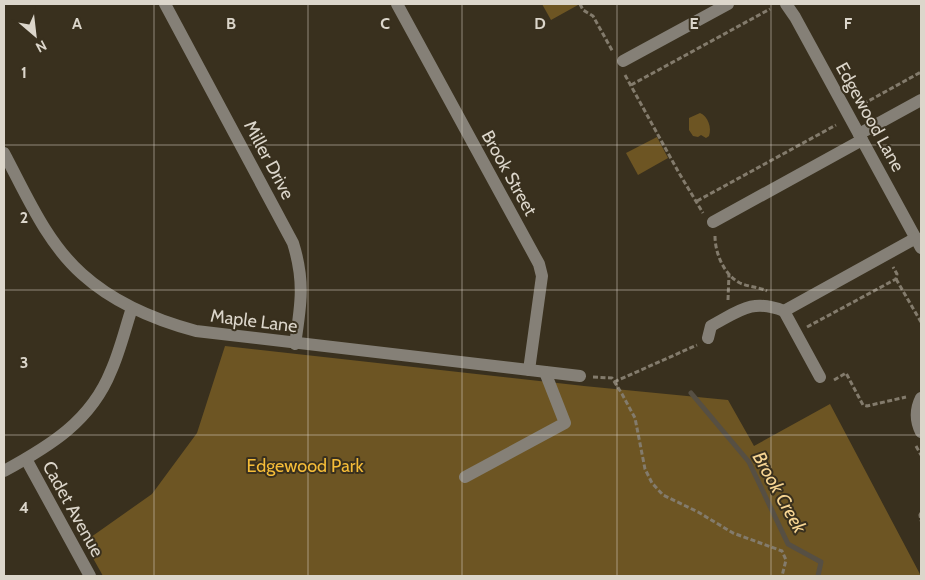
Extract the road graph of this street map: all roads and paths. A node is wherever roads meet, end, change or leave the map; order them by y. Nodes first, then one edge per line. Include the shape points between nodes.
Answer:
1 (165, 4) edge
2 (397, 4) edge
3 (580, 4) edge
4 (728, 4) edge
5 (786, 4) edge
6 (770, 9) dead end
7 (620, 63) junction
8 (921, 72) edge
9 (631, 85) junction
10 (921, 100) edge
11 (863, 104) dead end
12 (836, 125) dead end
13 (861, 137) junction
14 (4, 153) edge
15 (697, 201) junction
16 (711, 224) junction
17 (919, 243) edge
18 (886, 254) junction
19 (729, 274) junction
20 (896, 279) junction
21 (132, 308) junction
22 (784, 311) junction
23 (725, 319) junction
24 (921, 322) edge
25 (796, 333) junction
26 (708, 338) joint
27 (295, 344) junction
28 (529, 370) junction
29 (545, 372) junction
30 (580, 376) joint
31 (820, 377) joint
32 (614, 382) junction
33 (916, 397) edge
34 (921, 432) edge
35 (26, 459) junction
36 (4, 470) edge
37 (465, 477) dead end
38 (921, 513) edge
39 (921, 521) edge
40 (90, 576) edge
41 (782, 576) edge

1 - 27 street, Miller Drive via 293,243 302,278
2 - 28 street, Brook Street via 539,264 542,276
3 - 7 path via 593,16
4 - 7 street
5 - 13 street, Edgewood Lane
6 - 9 path
7 - 9 path
8 - 11 path
9 - 15 path
10 - 13 street
12 - 15 path
13 - 16 street
13 - 17 street, Edgewood Lane
14 - 21 street, Maple Lane via 60,250 81,274
15 - 16 path
16 - 19 path via 717,253
17 - 18 street
18 - 20 path via 897,274
18 - 22 street
19 - 22 path via 741,283 770,293
19 - 23 path
20 - 24 path
20 - 25 path
21 - 27 street, Maple Lane via 164,323 196,331
21 - 35 street via 101,392 68,431
22 - 23 street via 755,305
22 - 25 street
23 - 26 street via 711,326
25 - 31 street
26 - 32 path
27 - 28 street, Maple Lane
28 - 29 street, Maple Lane
29 - 30 street, Maple Lane
29 - 37 street via 565,422
30 - 32 path via 612,378
31 - 33 path via 822,382 830,378 832,381 846,373 863,405 867,406
32 - 41 path via 635,418 645,469 652,483 663,495 733,533 782,552 786,560
33 - 34 street via 916,416
35 - 36 street
35 - 40 street, Cadet Avenue
38 - 39 path

